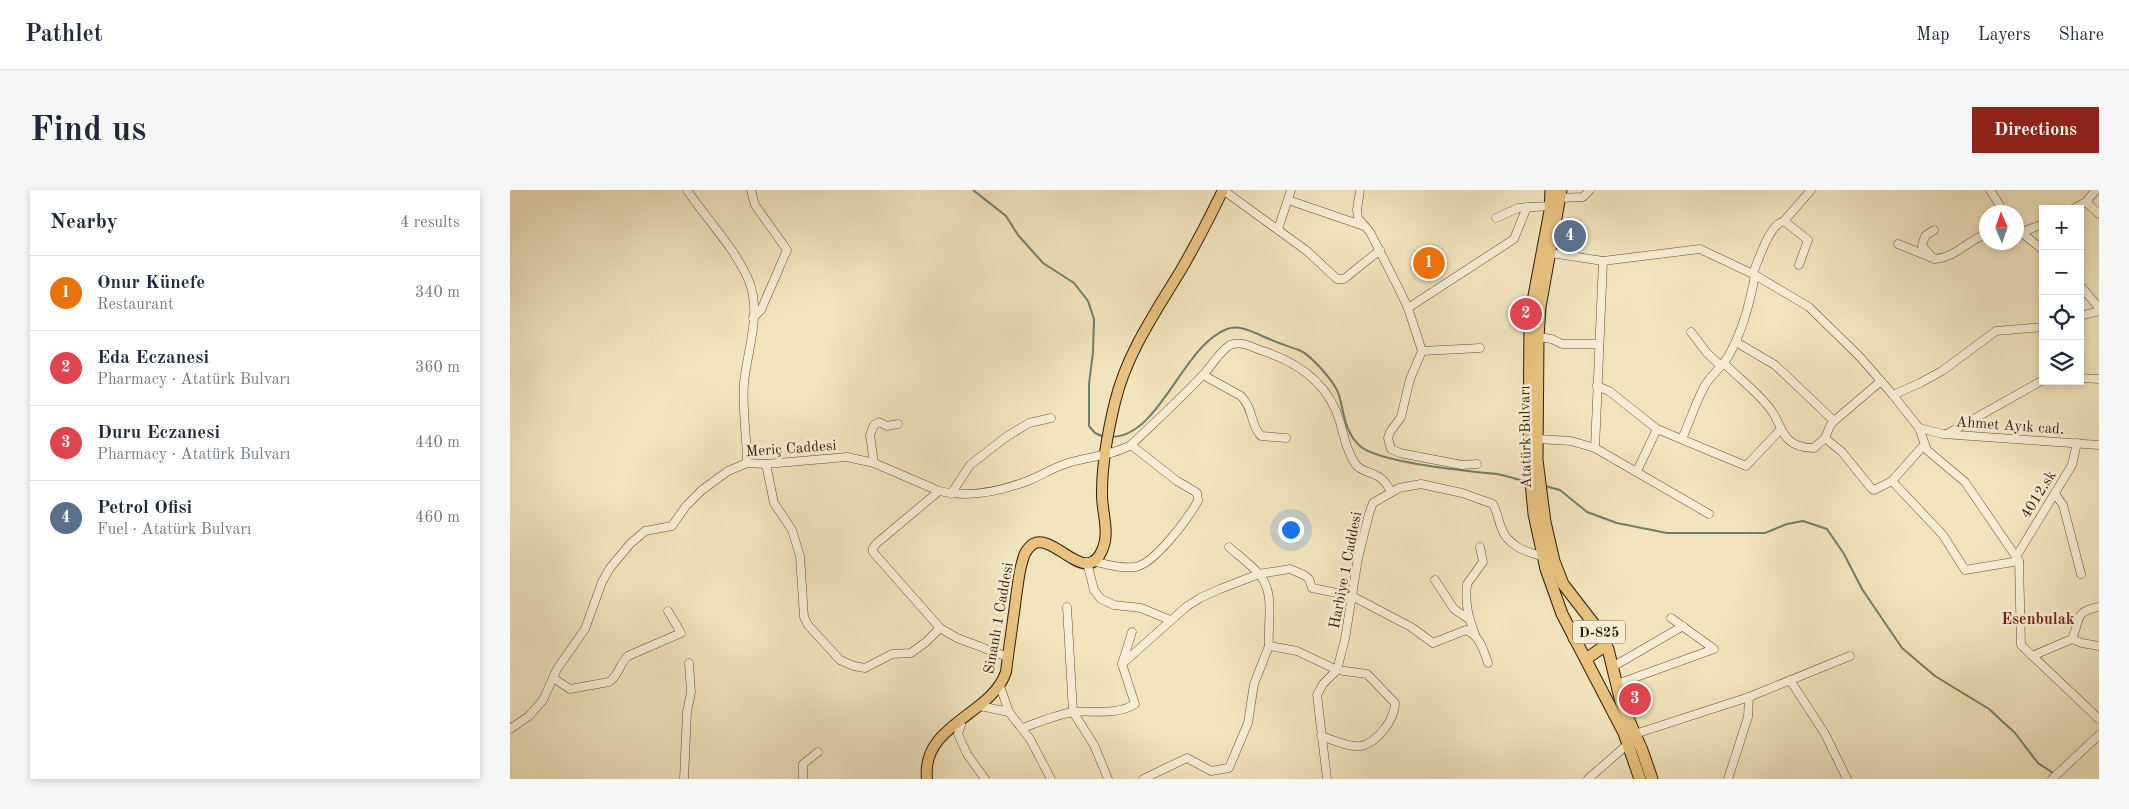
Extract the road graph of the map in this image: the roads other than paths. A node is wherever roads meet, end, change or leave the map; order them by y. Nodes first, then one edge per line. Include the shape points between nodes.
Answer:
1 (687, 190) edge
2 (751, 190) edge
3 (1223, 190) edge
4 (1291, 190) edge
5 (1360, 190) edge
6 (1551, 190) edge
7 (1590, 190) edge
8 (1811, 190) edge
9 (1990, 190) edge
10 (2096, 190) edge
11 (1561, 194) edge
12 (1288, 200) junction
13 (2086, 202) junction
14 (2000, 205) edge
15 (2081, 205) edge
16 (1550, 206) junction
17 (1528, 208) junction
18 (2099, 214) edge
19 (1496, 218) dead end
20 (1784, 221) junction
21 (2039, 225) edge
22 (1365, 227) junction
23 (1278, 229) junction
24 (2024, 229) edge
25 (1934, 230) dead end
26 (2024, 234) edge
27 (1979, 237) edge
28 (1898, 244) dead end
29 (2039, 247) edge
30 (1549, 248) junction
31 (1380, 250) junction
32 (1934, 259) junction
33 (1603, 262) junction
34 (1799, 265) dead end
35 (1754, 274) junction
36 (2084, 290) edge
37 (1408, 308) junction
38 (2099, 310) edge
39 (2084, 315) edge
40 (753, 318) junction
41 (2039, 327) edge
42 (1691, 332) dead end
43 (1538, 337) junction
44 (1736, 342) junction
45 (1600, 344) junction
46 (1480, 348) dead end
47 (1422, 351) junction
48 (1722, 365) junction
49 (1203, 375) junction
50 (2084, 378) edge
51 (2099, 379) edge
52 (1881, 381) junction
53 (2039, 382) edge
54 (1597, 386) junction
55 (1893, 395) junction
56 (1051, 418) dead end
57 (1834, 421) junction
58 (898, 424) dead end
59 (1919, 428) junction
60 (1657, 429) junction
61 (1781, 429) junction
62 (1947, 434) junction
63 (1286, 438) dead end
64 (1825, 438) junction
65 (1538, 439) junction
66 (1682, 439) junction
67 (2077, 443) junction
68 (1131, 445) junction
69 (1924, 445) junction
70 (2099, 446) edge
71 (1595, 448) junction
72 (1106, 450) junction
73 (1533, 460) junction
74 (747, 463) junction
75 (874, 463) junction
76 (766, 464) junction
77 (1477, 464) dead end
78 (1637, 471) junction
79 (1892, 481) junction
80 (940, 491) junction
81 (1391, 491) junction
82 (1536, 492) junction
83 (951, 494) junction
84 (2055, 494) junction
85 (1709, 514) dead end
86 (1229, 547) dead end
87 (1480, 547) dead end
88 (1542, 556) junction
89 (2017, 559) junction
90 (1090, 562) junction
91 (1258, 574) junction
92 (2081, 574) dead end
93 (1436, 580) dead end
94 (1352, 596) junction
95 (1067, 607) dead end
96 (2099, 607) edge
97 (668, 611) dead end
98 (1671, 618) dead end
99 (1170, 620) junction
100 (1470, 620) junction
101 (1595, 625) junction
102 (1683, 626) junction
103 (940, 628) junction
104 (1132, 632) dead end
105 (1475, 634) junction
106 (1574, 638) junction
107 (2072, 639) junction
108 (1606, 645) junction
109 (1269, 646) junction
110 (2099, 646) edge
111 (1850, 656) dead end
112 (2032, 656) junction
113 (1008, 657) junction
114 (1586, 659) junction
115 (689, 663) dead end
116 (1488, 663) dead end
117 (1122, 664) junction
118 (1614, 666) junction
119 (1337, 670) junction
120 (553, 678) junction
121 (1790, 680) junction
122 (1617, 684) junction
123 (1000, 686) junction
124 (1749, 697) junction
125 (980, 706) junction
126 (1009, 712) junction
127 (1073, 712) junction
128 (2099, 719) edge
129 (959, 720) junction
130 (1023, 728) junction
131 (510, 729) edge
132 (1635, 734) junction
133 (1321, 736) junction
134 (2099, 736) edge
135 (1628, 744) junction
136 (818, 752) dead end
137 (2055, 777) edge
138 (684, 779) edge
139 (803, 779) edge
140 (928, 779) edge
141 (985, 779) edge
142 (1052, 779) edge
143 (1108, 779) edge
144 (1143, 779) edge
145 (1326, 779) edge
146 (1588, 779) edge
147 (1640, 779) edge
148 (1652, 779) edge
149 (1728, 779) edge
150 (1847, 779) edge

1 - 40 street via 746,275 752,291
2 - 40 street via 754,204 787,250 761,310
3 - 23 street
3 - 72 main road via 1188,258 1135,347 1121,382
4 - 12 street
5 - 22 street via 1358,218
6 - 16 highway, Atatürk Bulvarı
7 - 11 street via 1583,197
8 - 20 street
9 - 14 street
10 - 13 street
11 - 30 highway, Atatürk Bulvarı
12 - 22 street
12 - 23 street
13 - 15 street
13 - 18 street
16 - 17 street
16 - 30 highway, Atatürk Bulvarı
17 - 19 street via 1510,211
17 - 37 street via 1514,239
20 - 34 street via 1808,240
20 - 35 street via 1772,230
21 - 24 street
22 - 31 street
23 - 31 street via 1340,280
25 - 32 street via 1925,236 1922,246
26 - 29 street
27 - 32 street via 1945,259
28 - 32 street
30 - 33 street
30 - 43 highway, Atatürk Bulvarı
30 - 73 highway, Atatürk Bulvarı via 1530,317
31 - 37 street
33 - 35 street via 1700,249
33 - 45 street
35 - 44 street via 1749,308
35 - 52 street via 1808,307
36 - 38 street
37 - 47 street
38 - 39 street
40 - 74 street via 744,391
41 - 55 street via 1996,331 1942,371
42 - 48 street via 1707,353
43 - 45 street via 1562,344
43 - 65 highway, Atatürk Bulvarı
44 - 48 street
44 - 57 street via 1775,365
45 - 54 street
46 - 47 street
47 - 77 street via 1410,379 1401,417 1388,438 1391,449 1462,465
48 - 61 street via 1765,402
48 - 66 street via 1703,388
49 - 63 street via 1246,401 1261,436
49 - 68 street
49 - 81 street via 1223,351 1236,344 1286,358 1326,392 1356,465 1384,480
50 - 51 street
52 - 55 street
52 - 57 street
53 - 62 street
54 - 60 street via 1609,391
54 - 71 street
55 - 59 street
56 - 83 street via 1029,423 1006,438 970,466
57 - 64 street
58 - 75 street via 887,426 879,422 874,425 870,436
59 - 62 street, Ahmet Ayık cad.
59 - 69 street
60 - 66 street
60 - 78 street
61 - 64 street via 1787,439 1804,448 1814,448
61 - 66 street via 1746,466
62 - 67 street, Ahmet Ayık cad.
64 - 79 street via 1842,452 1874,490
65 - 71 street via 1571,441
65 - 73 highway, Atatürk Bulvarı
67 - 70 street, Ahmet Ayık cad.
67 - 84 street, 4012.sk via 2072,465
68 - 72 street, Meriç Caddesi
68 - 90 street via 1176,481 1194,491 1198,501 1180,526 1136,567
69 - 79 street
69 - 89 street via 1965,482
71 - 78 street
72 - 83 street, Meriç Caddesi via 1027,481 968,494
72 - 90 main road via 1102,502 1106,540 1101,553
73 - 82 highway, Atatürk Bulvarı
74 - 76 street, Meriç Caddesi
74 - 120 street, Meriç Caddesi via 728,471 702,490 672,526 645,531 630,544 610,568 585,629
75 - 76 street, Meriç Caddesi via 847,457
75 - 80 street, Meriç Caddesi
76 - 103 street via 774,503 792,530 800,556 804,617 840,660 865,668 892,654 911,653
78 - 85 street
79 - 89 street via 1943,535 1965,570
80 - 83 street, Meriç Caddesi
80 - 103 street via 877,543 873,552
81 - 88 street, Harbiye 1 Caddesi via 1422,484 1488,501 1496,508 1508,540 1521,549
81 - 94 street, Harbiye 1 Caddesi via 1371,507
82 - 88 highway, Atatürk Bulvarı via 1536,526
82 - 101 highway, Atatürk Bulvarı / D-825 via 1563,584
84 - 89 street, 4012.sk
84 - 92 street via 2063,505
86 - 91 street
87 - 100 street via 1483,562 1467,584
88 - 106 highway, Atatürk Bulvarı
89 - 112 street via 2021,645
90 - 99 street via 1094,590 1101,599 1114,605 1141,608
90 - 113 main road, Sinanlı 1 Caddesi via 1076,562 1049,543 1039,542 1029,547 1021,566
91 - 94 street via 1290,570 1304,575 1312,588
91 - 99 street via 1200,598
91 - 109 street via 1270,601
93 - 100 street via 1454,609
94 - 105 street via 1411,626 1433,643 1466,630
94 - 119 street, Harbiye 1 Caddesi
95 - 127 street
96 - 107 street via 2083,611 2078,616
97 - 120 street via 681,633 628,656 613,680 570,689
98 - 102 street
99 - 117 street
100 - 105 street
101 - 106 highway
101 - 108 highway, Atatürk Bulvarı / D-825
102 - 118 street
102 - 122 street via 1714,649
103 - 113 street via 957,638
104 - 117 street
105 - 116 street
106 - 114 highway, Atatürk Bulvarı
107 - 110 street
107 - 112 street
108 - 114 highway
108 - 118 highway, Atatürk Bulvarı / D-825
109 - 119 street via 1297,651
109 - 144 street via 1254,684 1248,723 1229,768 1211,771 1187,758
111 - 121 street
112 - 128 street
113 - 123 main road, Sinanlı 1 Caddesi
114 - 135 highway, Atatürk Bulvarı
115 - 138 street via 691,681
117 - 127 street via 1135,704 1128,709 1100,713
118 - 122 highway, Atatürk Bulvarı / D-825
119 - 133 street, Harbiye 1 Caddesi via 1317,695
119 - 133 street via 1367,674 1392,699 1395,708 1386,726 1366,746 1354,747
120 - 131 street, Meriç Caddesi via 535,711
121 - 124 street
121 - 150 street via 1825,734
122 - 132 highway, Atatürk Bulvarı / D-825
123 - 125 main road, Sinanlı 1 Caddesi
123 - 126 street
124 - 132 street
124 - 149 street via 1748,716
125 - 126 street
125 - 129 main road, Sinanlı 1 Caddesi
126 - 130 street
127 - 130 street
127 - 143 street via 1094,745
129 - 140 main road, Sinanlı 1 Caddesi via 948,729 931,753
129 - 141 street via 958,734 967,754
130 - 142 street
132 - 148 highway, Atatürk Bulvarı / D-825
133 - 145 street, Harbiye 1 Caddesi
134 - 137 street
135 - 146 street
135 - 147 highway, Atatürk Bulvarı
136 - 139 street via 803,764

